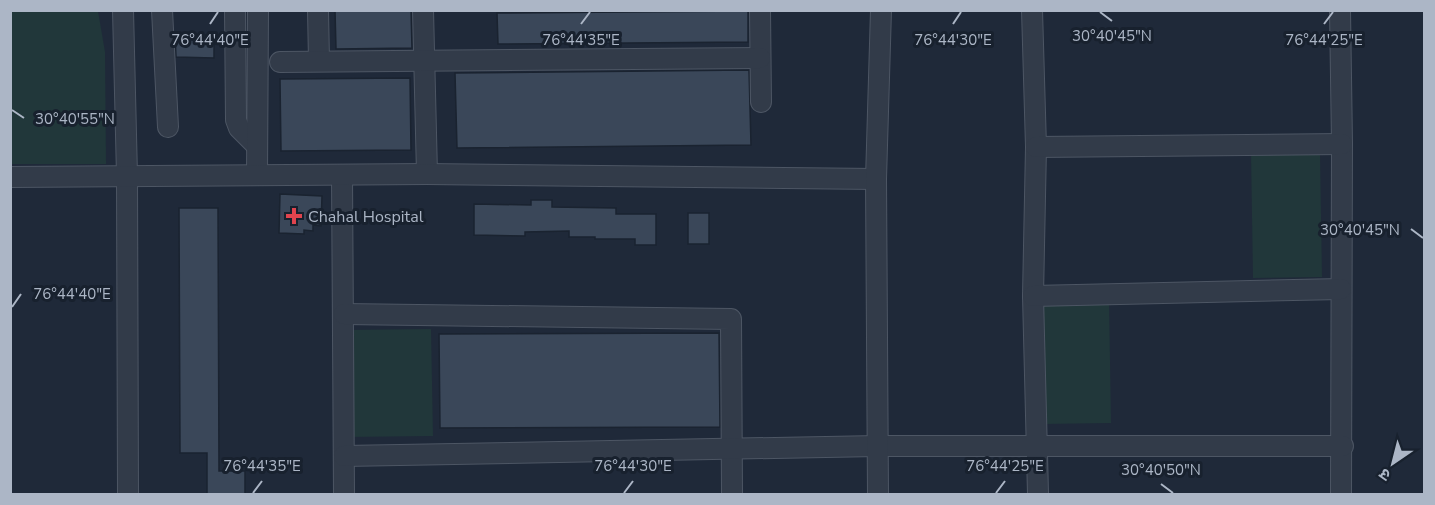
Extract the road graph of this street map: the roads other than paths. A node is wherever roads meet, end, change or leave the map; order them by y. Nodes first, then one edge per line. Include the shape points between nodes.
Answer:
1 (123, 10) edge
2 (162, 10) edge
3 (235, 10) edge
4 (258, 10) edge
5 (318, 10) edge
6 (423, 10) edge
7 (760, 10) edge
8 (881, 10) edge
9 (1032, 10) edge
10 (1340, 10) edge
11 (760, 58) junction
12 (424, 59) junction
13 (319, 61) junction
14 (280, 62) dead end
15 (761, 102) dead end
16 (168, 127) dead end
17 (1342, 144) junction
18 (257, 146) junction
19 (1036, 147) junction
20 (427, 174) junction
21 (257, 175) junction
22 (342, 175) junction
23 (127, 176) junction
24 (10, 177) edge
25 (876, 179) junction
26 (1341, 289) junction
27 (1034, 297) junction
28 (344, 314) junction
29 (1036, 445) junction
30 (877, 446) junction
31 (1343, 446) junction
32 (732, 449) junction
33 (344, 456) junction
34 (128, 495) edge
35 (344, 495) edge
36 (732, 495) edge
37 (878, 495) edge
38 (1038, 495) edge
39 (1341, 495) edge

1 - 23 street
2 - 16 street
3 - 18 street via 236,120
4 - 18 street
5 - 13 street
6 - 12 street
7 - 11 street
8 - 25 street
9 - 19 street
10 - 17 street
11 - 12 street
11 - 15 street
12 - 13 street
12 - 20 street
13 - 14 street
17 - 19 street
17 - 26 street
18 - 21 street
19 - 27 street
20 - 22 street
20 - 25 street
21 - 22 street
21 - 23 street
22 - 28 street
23 - 24 street
23 - 34 street
25 - 30 street
26 - 27 street
26 - 31 street
27 - 29 street
28 - 32 street via 731,319
28 - 33 street
29 - 30 street
29 - 31 street
29 - 38 street
30 - 32 street
30 - 37 street
31 - 39 street
32 - 33 street
32 - 36 street
33 - 35 street

